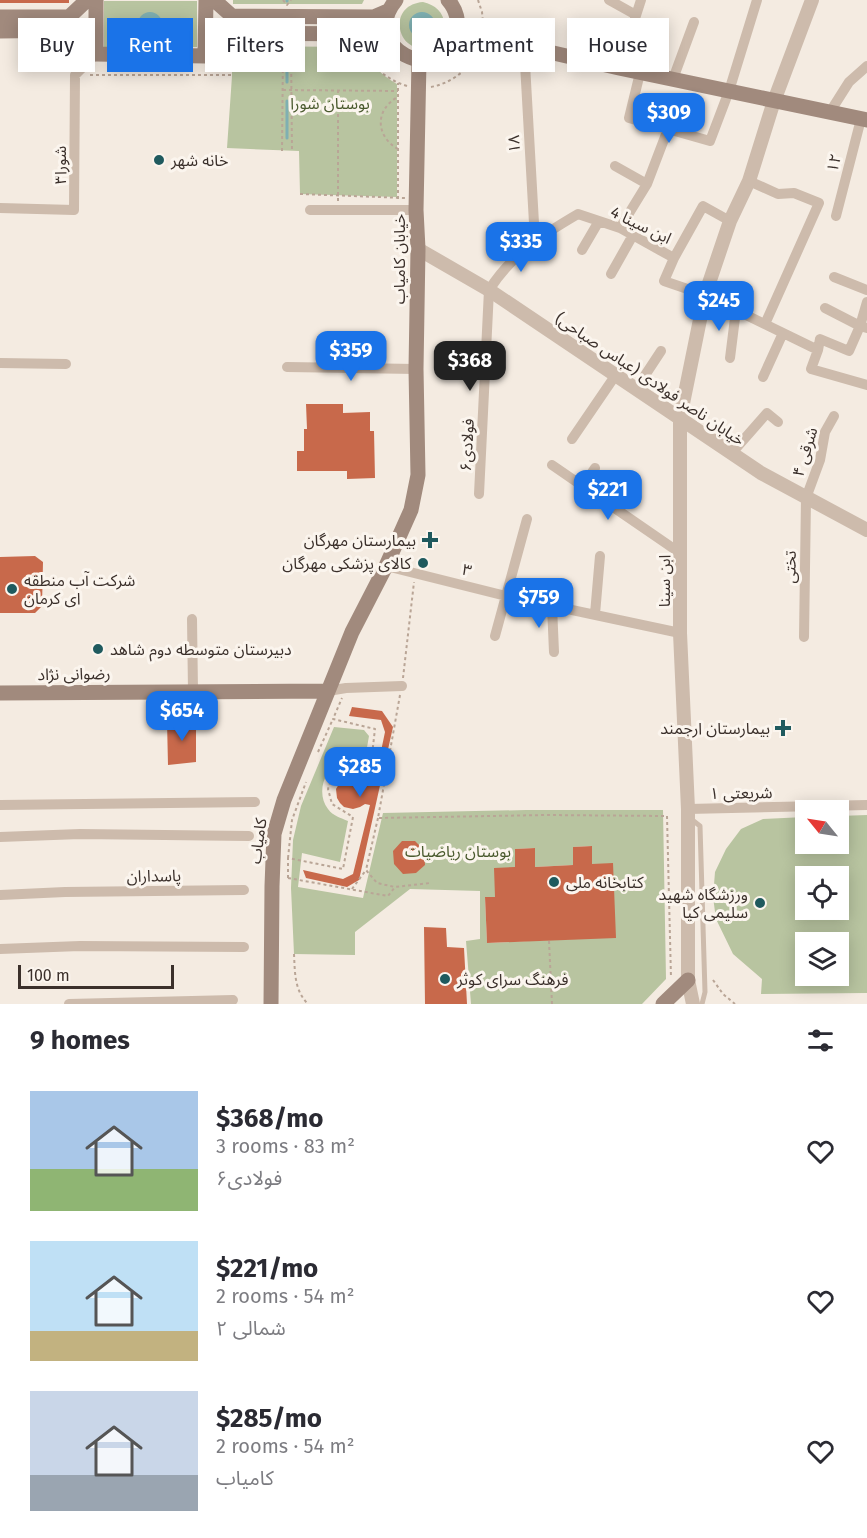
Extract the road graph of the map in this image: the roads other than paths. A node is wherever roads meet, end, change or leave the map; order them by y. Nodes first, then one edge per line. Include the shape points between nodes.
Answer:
1 (87, 0) edge
2 (96, 0) edge
3 (206, 0) edge
4 (214, 0) edge
5 (448, 0) edge
6 (609, 0) edge
7 (641, 0) edge
8 (757, 0) edge
9 (812, 0) edge
10 (392, 6) edge
11 (636, 15) junction
12 (0, 17) edge
13 (206, 18) edge
14 (457, 18) edge
15 (635, 18) edge
16 (694, 22) dead end
17 (0, 31) edge
18 (96, 54) junction
19 (205, 56) edge
20 (867, 66) edge
21 (419, 72) edge
22 (525, 72) edge
23 (636, 72) edge
24 (640, 73) junction
25 (673, 80) junction
26 (729, 91) junction
27 (774, 100) junction
28 (830, 112) junction
29 (864, 119) edge
30 (668, 129) junction
31 (615, 166) dead end
32 (749, 181) junction
33 (647, 184) junction
34 (416, 204) junction
35 (0, 208) edge
36 (310, 210) dead end
37 (836, 216) dead end
38 (599, 221) junction
39 (730, 221) junction
40 (620, 228) junction
41 (633, 236) junction
42 (535, 241) junction
43 (418, 249) junction
44 (582, 250) dead end
45 (674, 258) junction
46 (611, 274) dead end
47 (834, 277) dead end
48 (489, 290) junction
49 (867, 290) edge
50 (705, 295) junction
51 (867, 302) edge
52 (825, 308) dead end
53 (736, 310) junction
54 (765, 324) junction
55 (864, 327) edge
56 (783, 333) junction
57 (818, 350) junction
58 (661, 351) dead end
59 (730, 358) dead end
60 (0, 363) edge
61 (66, 364) dead end
62 (287, 367) dead end
63 (416, 369) junction
64 (615, 376) junction
65 (763, 377) dead end
66 (867, 385) edge
67 (636, 389) junction
68 (834, 416) dead end
69 (680, 418) junction
70 (778, 422) dead end
71 (572, 439) dead end
72 (731, 454) junction
73 (552, 465) dead end
74 (595, 468) dead end
75 (583, 486) junction
76 (622, 487) dead end
77 (479, 494) dead end
78 (806, 498) junction
79 (611, 505) junction
80 (527, 519) dead end
81 (867, 530) edge
82 (680, 553) junction
83 (600, 556) dead end
84 (386, 566) junction
85 (506, 596) junction
86 (552, 606) junction
87 (595, 615) junction
88 (192, 619) dead end
89 (681, 633) junction
90 (495, 636) dead end
91 (804, 637) dead end
92 (554, 652) dead end
93 (402, 686) road end
94 (193, 691) junction
95 (328, 691) junction
96 (0, 693) edge
97 (255, 802) dead end
98 (0, 805) edge
99 (867, 806) edge
100 (687, 813) junction
101 (249, 836) dead end
102 (0, 837) edge
103 (244, 890) dead end
104 (0, 895) edge
105 (244, 947) dead end
106 (0, 949) edge
107 (688, 980) junction
108 (233, 999) dead end
109 (70, 1004) edge
110 (271, 1004) edge
111 (663, 1004) edge
112 (693, 1004) edge
113 (702, 1004) edge

1 - 12 main road via 69,17
2 - 18 main road
3 - 13 main road
4 - 10 main road via 232,16 374,17
5 - 14 main road
6 - 11 street
7 - 11 street
8 - 26 street
9 - 27 street, ابن سینا
11 - 15 street
16 - 25 street
17 - 18 main road via 69,30
18 - 19 main road
18 - 35 street, شورا۳ via 75,75 74,210
20 - 28 street via 849,82
21 - 34 main road, خیابان کامیاب
22 - 42 street, ۱۸
23 - 24 main road
24 - 25 main road
24 - 30 street via 629,118
25 - 26 main road
26 - 27 main road
26 - 30 street via 710,141
27 - 28 main road
27 - 32 street, ابن سینا
28 - 29 main road
29 - 37 street, ۱۲
30 - 33 street
31 - 33 street
32 - 39 street, ابن سینا
32 - 54 street via 778,194 794,193 819,203
33 - 40 street
34 - 36 street via 398,211
34 - 43 main road, خیابان کامیاب
38 - 40 street, ابن سینا 4
38 - 42 street, ابن سینا 4 via 578,214
38 - 44 street
39 - 45 street via 703,206
39 - 50 street, ابن سینا
40 - 41 street, ابن سینا 4
41 - 45 street, ابن سینا 4
41 - 46 street
42 - 48 street via 520,252
43 - 48 street, خیابان ناصر فولادی (عباس صباحی)
43 - 63 main road, خیابان کامیاب
45 - 50 street, ابن سینا 4 via 664,281
47 - 49 street
48 - 64 street, خیابان ناصر فولادی (عباس صباحی)
48 - 77 street, فولادی۶
50 - 53 street
50 - 69 street, ابن سینا
51 - 55 street
52 - 55 street
53 - 54 street
53 - 59 street
54 - 56 street
55 - 57 street via 849,351 820,339
56 - 57 street
56 - 65 street
57 - 66 street via 811,369
58 - 67 street
60 - 61 street
62 - 63 street
63 - 84 main road, خیابان کامیاب via 418,475 411,510
64 - 67 street, خیابان ناصر فولادی (عباس صباحی)
64 - 71 street
67 - 69 street, خیابان ناصر فولادی (عباس صباحی)
68 - 78 street, ۴ شرقی via 825,432
69 - 72 street, خیابان ناصر فولادی (عباس صباحی)
69 - 82 street, ابن سینا
70 - 72 street via 767,413
72 - 78 street, خیابان ناصر فولادی (عباس صباحی)
73 - 75 street
74 - 75 street
75 - 79 street
76 - 79 street
78 - 81 street, خیابان ناصر فولادی (عباس صباحی)
78 - 91 street, تختی
79 - 82 street
80 - 85 street
82 - 89 street, ابن سینا
83 - 87 street
84 - 85 street, ۳
84 - 95 main road, خیابان کامیاب via 352,632
85 - 86 street, ۳
85 - 90 street
86 - 87 street, ۳
86 - 92 street
87 - 89 street, ۳
88 - 94 street
89 - 100 street, ابن سینا
93 - 95 street
94 - 95 main road, رضوانی نژاد
94 - 96 main road, رضوانی نژاد
95 - 110 main road, کامیاب via 274,834
97 - 98 street
99 - 100 street, شریعتی ۱
100 - 107 street, ابن سینا
100 - 113 lane via 700,826 705,992
101 - 102 street
103 - 104 street, پاسداران
105 - 106 street
107 - 111 main road
107 - 112 street, ابن سینا
108 - 109 street

